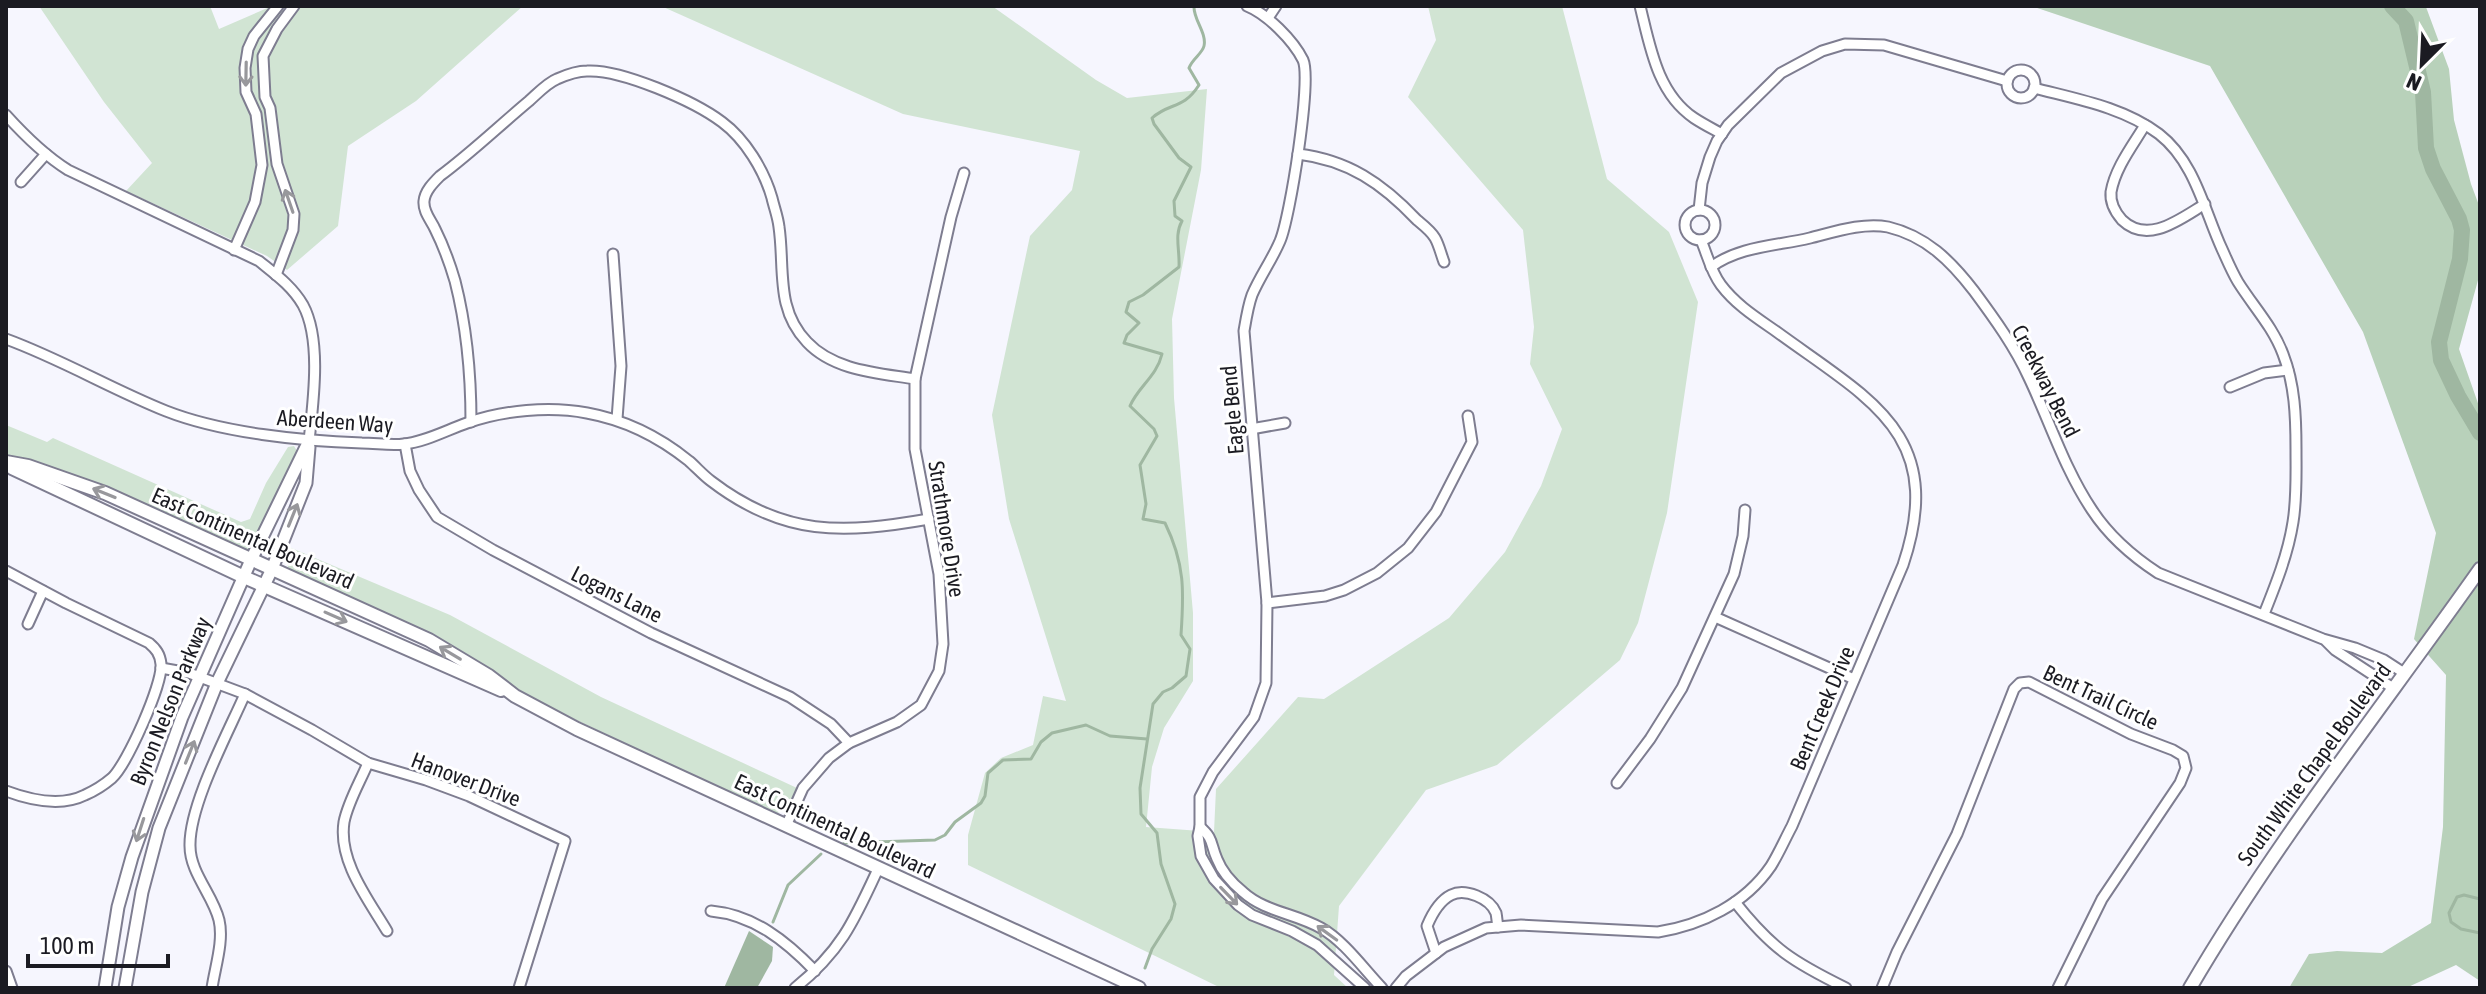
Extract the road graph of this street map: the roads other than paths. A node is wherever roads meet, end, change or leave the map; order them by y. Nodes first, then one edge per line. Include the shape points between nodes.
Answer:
1 (278, 6) edge
2 (294, 6) edge
3 (1247, 6) edge
4 (1276, 6) edge
5 (1640, 6) edge
6 (1268, 18) junction
7 (2007, 81) junction
8 (2034, 88) junction
9 (6, 115) edge
10 (2145, 125) junction
11 (1722, 134) junction
12 (46, 154) junction
13 (1298, 154) junction
14 (964, 173) dead end
15 (21, 182) dead end
16 (2205, 204) junction
17 (1699, 210) junction
18 (1701, 240) junction
19 (234, 250) junction
20 (613, 254) dead end
21 (1444, 262) dead end
22 (1711, 267) junction
23 (276, 275) junction
24 (6, 339) edge
25 (2288, 370) junction
26 (915, 379) junction
27 (2230, 387) dead end
28 (1468, 416) dead end
29 (617, 419) junction
30 (471, 422) junction
31 (1285, 423) dead end
32 (1251, 429) junction
33 (309, 441) junction
34 (405, 444) junction
35 (6, 464) edge
36 (1745, 510) dead end
37 (929, 519) junction
38 (251, 560) junction
39 (272, 569) junction
40 (2480, 569) edge
41 (6, 571) edge
42 (244, 577) junction
43 (264, 586) junction
44 (43, 591) junction
45 (1267, 603) junction
46 (2264, 614) junction
47 (1715, 617) junction
48 (28, 624) dead end
49 (2323, 639) junction
50 (161, 668) junction
51 (2404, 673) junction
52 (201, 677) junction
53 (1854, 679) junction
54 (217, 683) junction
55 (2393, 688) junction
56 (245, 694) junction
57 (515, 696) junction
58 (849, 743) junction
59 (368, 763) junction
60 (1617, 783) dead end
61 (6, 791) edge
62 (786, 826) junction
63 (1200, 827) junction
64 (878, 869) junction
65 (1735, 902) junction
66 (711, 911) dead end
67 (1498, 927) junction
68 (387, 931) dead end
69 (1436, 953) junction
70 (6, 971) edge
71 (815, 971) junction
72 (12, 988) edge
73 (105, 988) edge
74 (125, 988) edge
75 (212, 988) edge
76 (519, 988) edge
77 (795, 988) edge
78 (1139, 988) edge
79 (1365, 988) edge
80 (1382, 988) edge
81 (1396, 988) edge
82 (1846, 988) edge
83 (1882, 988) edge
84 (2058, 988) edge
85 (2190, 988) edge

1 -> 19 street via 248,49 246,92 256,114 262,165 255,202
23 -> 2 street via 294,214 277,164 263,56
3 - 6 street, Eagle Bend
4 - 6 street
5 - 11 street via 1663,82 1693,117
6 - 13 street, Eagle Bend via 1304,63
7 - 8 street via 2009,91 2018,97 2028,96
7 - 8 street via 2015,71 2024,70 2034,78
7 - 11 street via 1884,45 1845,44 1781,73
8 - 10 street via 2111,109
9 - 12 street, Byron Nelson Parkway
10 - 16 street via 2185,163
10 - 16 street via 2114,182 2111,199 2117,215 2139,231 2151,232
11 - 17 street via 1706,170
12 - 15 street
12 - 19 street, Byron Nelson Parkway via 68,170
13 - 21 street via 1324,157 1375,183 1435,239
13 - 32 street, Eagle Bend via 1281,239 1251,298 1244,331
14 - 26 street, Strathmore Drive
16 - 25 street via 2237,281 2271,328
17 - 18 street via 1687,219 1686,229
17 - 18 street via 1712,216 1715,226
18 - 22 street, Bent Creek Drive
19 - 23 street, Byron Nelson Parkway
20 - 29 street via 621,366
22 - 46 street, Creekway Bend via 1734,253 1854,228 1884,226 1926,242 1953,264 1991,314 2028,375 2076,483 2121,545 2158,573
22 - 53 street, Bent Creek Drive via 1736,303 1870,401 1908,450 1915,486 1912,536
23 - 33 street, Byron Nelson Parkway via 305,309 313,344
24 - 33 street, Aberdeen Way via 192,420
25 - 27 street
25 - 46 street via 2296,411 2296,499 2278,580
26 - 30 street via 847,366 821,355 796,329 782,291 779,227 770,193 755,159 724,123 639,82 585,70 555,80 430,185 424,199 454,278 465,325
26 - 37 street, Strathmore Drive via 915,449
28 - 45 street via 1472,442 1436,512 1408,548 1344,590
29 - 30 street, Aberdeen Way via 554,410
29 - 37 street, Aberdeen Way via 645,431 760,513 833,528 877,528
30 - 34 street, Aberdeen Way
31 - 32 street
32 - 45 street, Eagle Bend
33 - 34 street, Aberdeen Way
33 - 38 street, Byron Nelson Parkway
39 -> 33 street, Byron Nelson Parkway via 306,483
34 - 58 street, Logans Lane via 410,471 437,517 651,633 790,697
38 -> 35 main road, East Continental Boulevard via 105,493 28,466
35 - 42 main road, East Continental Boulevard
36 - 47 street via 1734,574
37 - 58 street, Strathmore Drive via 939,574 939,671 921,705
38 - 39 main road, East Continental Boulevard
38 - 42 street, Byron Nelson Parkway
39 - 43 street, Byron Nelson Parkway
57 -> 39 main road, East Continental Boulevard via 429,640
40 - 51 main road, South White Chapel Boulevard
41 - 44 street
42 - 43 main road, East Continental Boulevard
42 - 52 street, Byron Nelson Parkway
43 - 54 street, Byron Nelson Parkway
43 -> 57 main road, East Continental Boulevard
44 - 48 street
44 - 50 street via 149,643 158,652
45 - 63 street, Eagle Bend via 1266,683 1254,717 1204,787
46 - 49 street, Creekway Bend
47 - 53 street
47 - 60 street via 1682,688
49 - 51 street, Creekway Bend via 2384,660
49 - 55 street, Creekway Bend
50 - 52 street, Hanover Drive
50 - 61 street via 130,749 111,778 71,800 33,800
51 - 55 main road, South White Chapel Boulevard
52 - 54 street, Hanover Drive
52 -> 73 street, Byron Nelson Parkway via 132,857
53 - 65 street, Bent Creek Drive via 1792,826 1771,865
54 - 56 street, Hanover Drive
74 -> 54 street, Byron Nelson Parkway via 159,828
55 - 85 main road, South White Chapel Boulevard via 2253,884
56 - 59 street, Hanover Drive
56 - 75 street via 195,814 190,846 221,931
57 - 62 main road, East Continental Boulevard
58 - 62 street, Strathmore Drive via 803,788
59 - 68 street via 343,836 354,873
59 - 76 street, Hanover Drive via 469,796 565,841
62 - 64 main road, East Continental Boulevard
63 -> 79 street, Eagle Bend via 1204,865 1225,893 1252,915 1317,945
80 -> 63 street via 1324,930 1254,902 1238,888 1216,858 1211,836
64 - 71 street via 850,929
64 - 78 main road, East Continental Boulevard
65 - 67 street, Bent Creek Drive via 1713,916 1658,932
65 - 82 street via 1786,956
66 - 71 street via 760,925
67 - 69 street, Bent Creek Drive via 1463,937
67 - 69 street via 1496,913 1486,901 1468,893 1449,895 1427,926
69 - 81 street, Bent Creek Drive
70 - 72 street
71 - 77 street
83 - 84 street, Bent Trail Circle via 1957,834 2014,689 2029,682 2186,761 2180,783 2102,899

